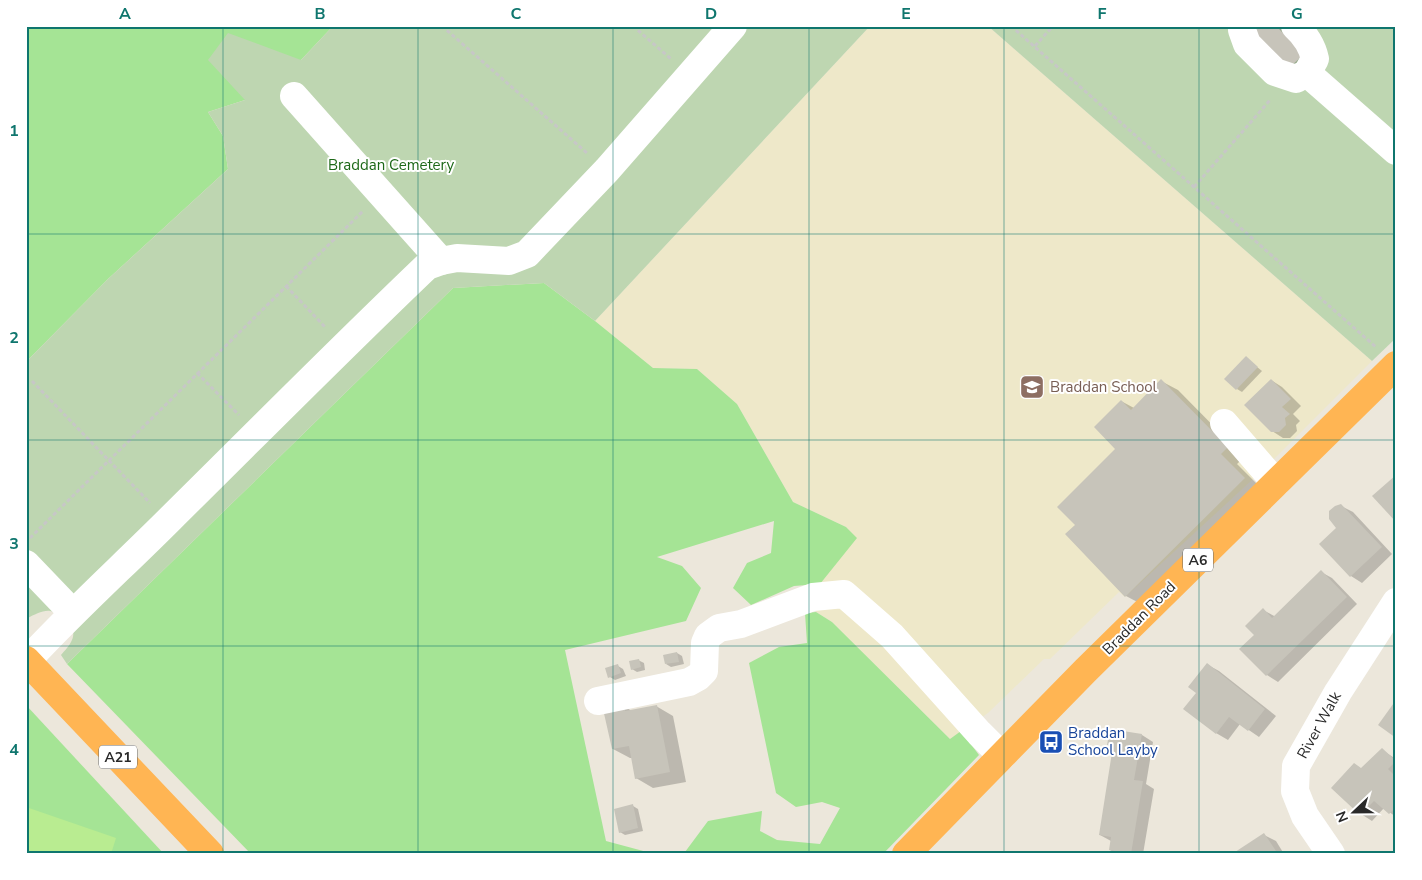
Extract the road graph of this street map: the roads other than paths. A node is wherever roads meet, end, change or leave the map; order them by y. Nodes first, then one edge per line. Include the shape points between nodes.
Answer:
1 (733, 26) edge
2 (1243, 26) edge
3 (1295, 26) edge
4 (1299, 75) junction
5 (294, 96) dead end
6 (1396, 151) edge
7 (441, 260) junction
8 (1396, 365) edge
9 (1224, 423) dead end
10 (1276, 483) junction
11 (26, 564) edge
12 (1396, 602) edge
13 (72, 612) junction
14 (27, 660) edge
15 (598, 701) dead end
16 (1002, 756) junction
17 (210, 854) edge
18 (906, 854) edge
19 (1331, 854) edge

1 - 7 street via 607,170 527,254 509,260
2 - 4 street via 1247,44 1275,72
3 - 4 street via 1316,58
4 - 6 street
5 - 7 street
7 - 13 street via 428,266 343,346
8 - 10 highway, Braddan Road / A6
9 - 10 street
10 - 16 highway, Braddan Road / A6
11 - 13 street
12 - 19 street, River Walk via 1338,692 1296,766 1295,791 1305,816
13 - 14 street
14 - 17 highway, A21
15 - 16 street via 689,682 704,670 705,643 708,636 719,628 741,624 813,597 844,594 892,636
16 - 18 highway, Braddan Road / A6

